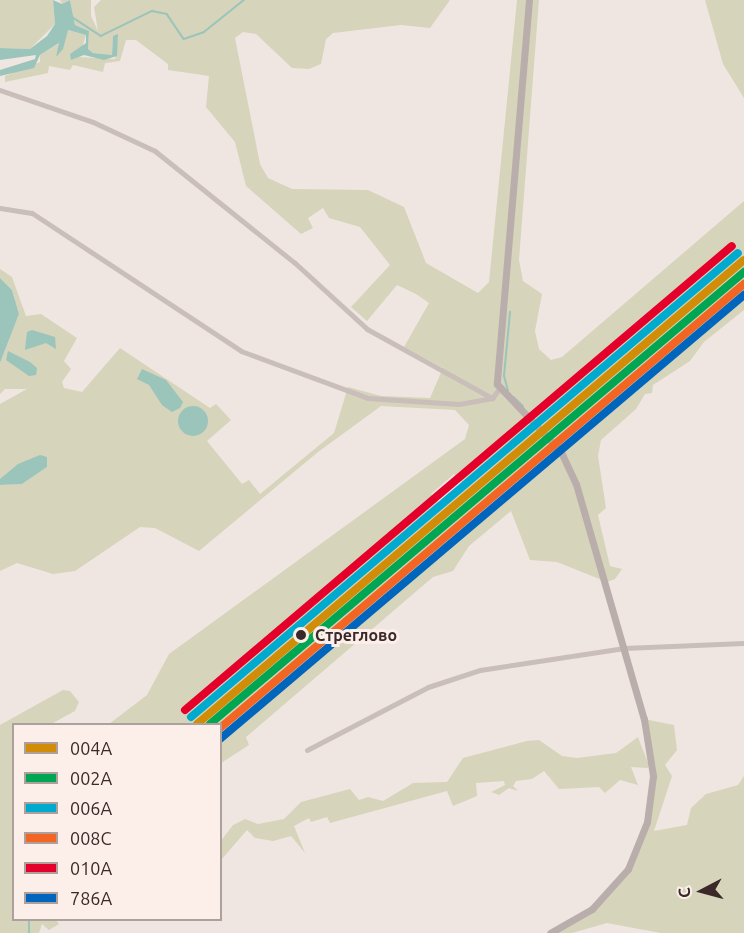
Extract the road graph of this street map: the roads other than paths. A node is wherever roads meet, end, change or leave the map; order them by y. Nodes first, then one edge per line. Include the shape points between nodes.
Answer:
1 (529, 0) edge
2 (0, 90) edge
3 (0, 208) edge
4 (499, 389) junction
5 (492, 398) junction
6 (744, 642) edge
7 (624, 648) junction
8 (308, 750) dead end
9 (550, 933) edge

1 - 4 street
2 - 5 street via 102,125 155,151 295,263 367,329
3 - 5 street via 32,213 241,351 368,398 459,404
4 - 5 street
4 - 7 street via 561,452 576,484
6 - 7 street
7 - 8 street via 502,666 452,679
7 - 9 street via 653,776 647,822 628,869 615,887 592,909

